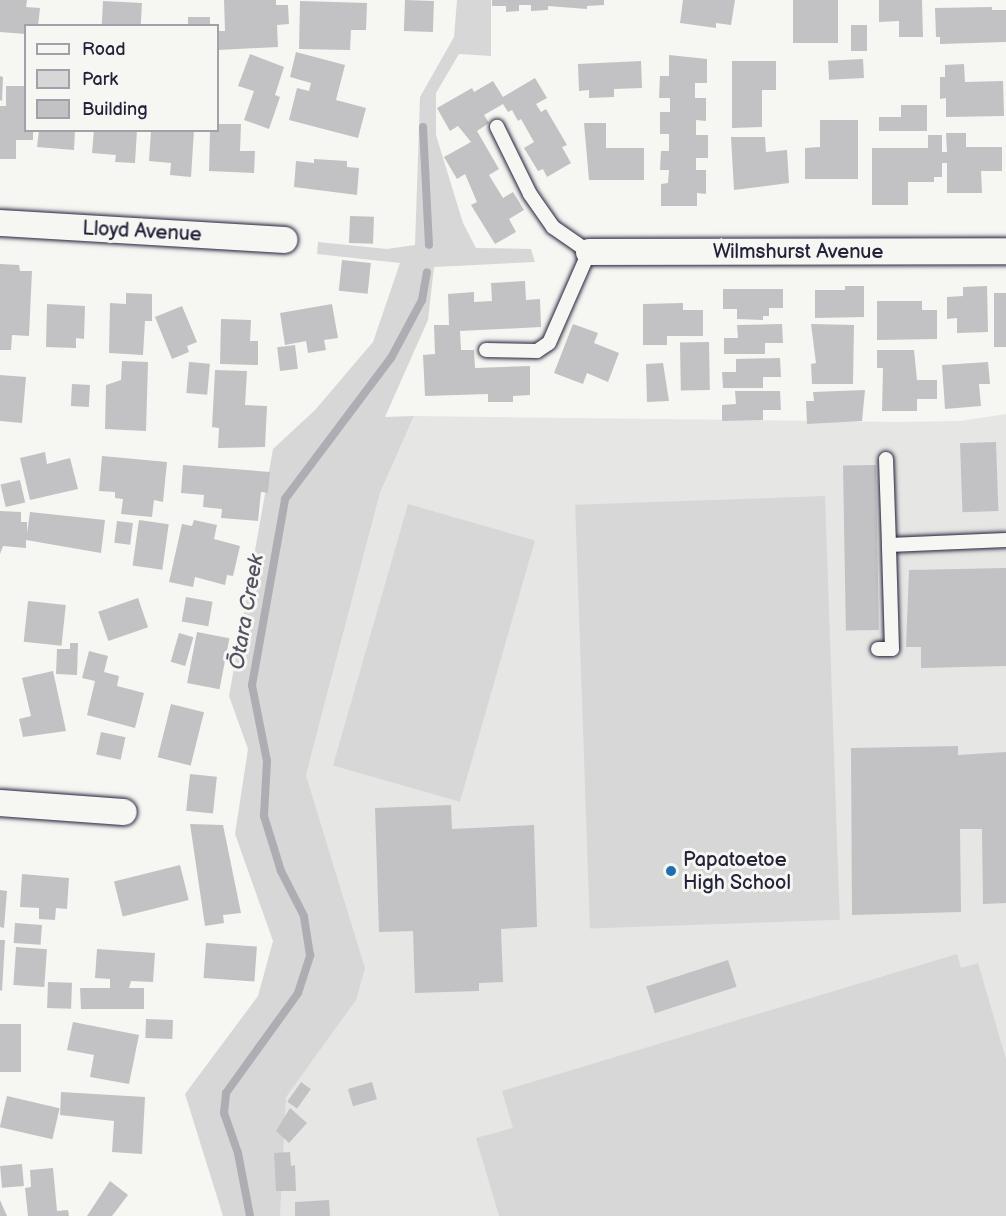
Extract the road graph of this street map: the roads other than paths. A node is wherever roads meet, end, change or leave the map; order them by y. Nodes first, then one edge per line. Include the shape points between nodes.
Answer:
1 (497, 128) dead end
2 (0, 223) edge
3 (284, 240) dead end
4 (1006, 251) edge
5 (589, 252) junction
6 (486, 350) dead end
7 (886, 459) dead end
8 (1006, 540) edge
9 (889, 544) junction
10 (878, 650) dead end
11 (0, 804) edge
12 (124, 812) dead end

1 - 5 lane via 530,194 553,227
2 - 3 street, Lloyd Avenue
4 - 5 street, Wilmshurst Avenue
5 - 6 lane via 549,344 537,351
7 - 9 lane
8 - 9 lane
9 - 10 lane via 892,649
11 - 12 street

